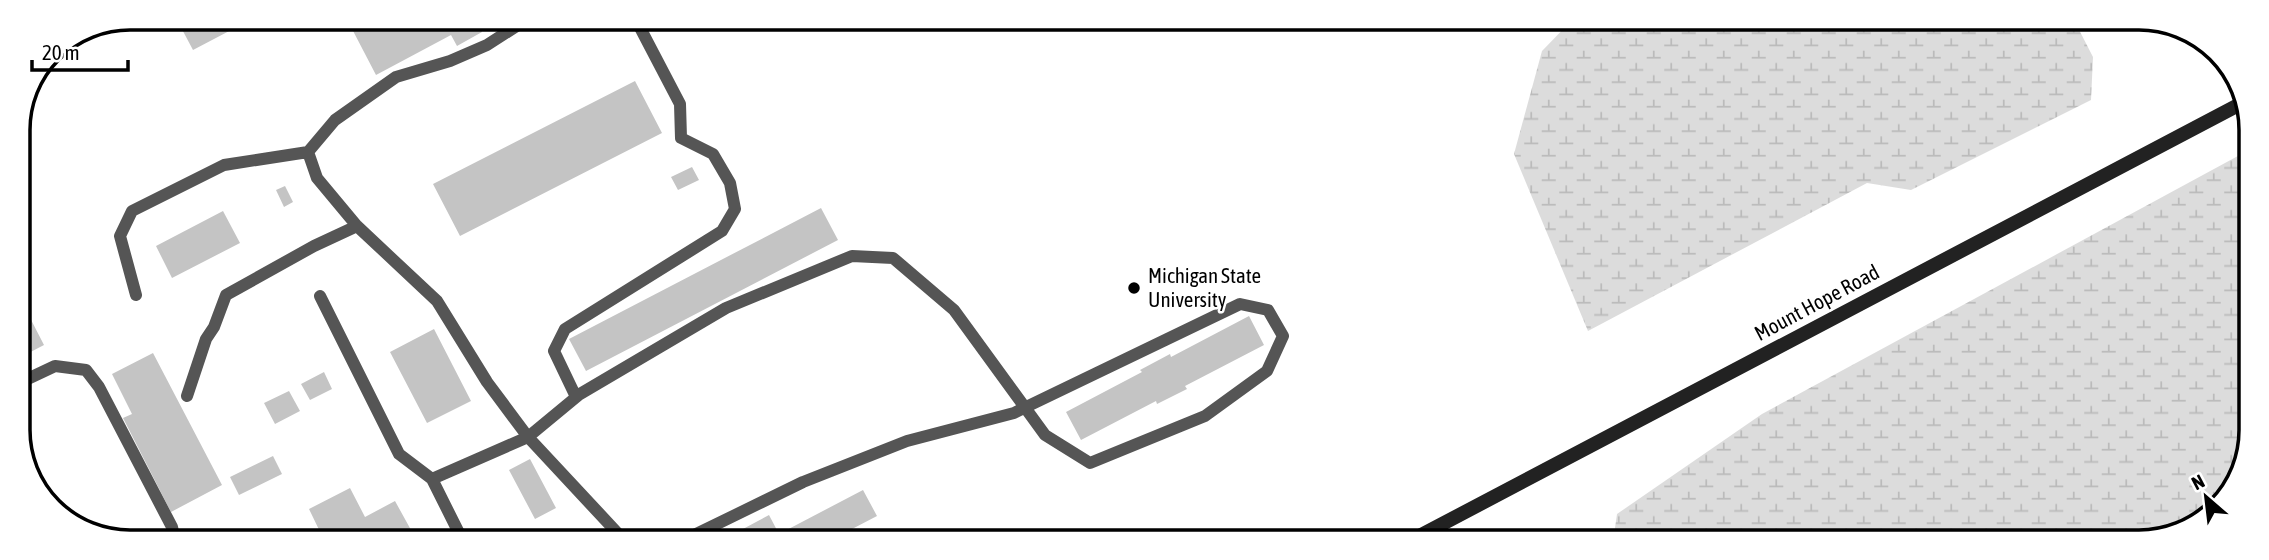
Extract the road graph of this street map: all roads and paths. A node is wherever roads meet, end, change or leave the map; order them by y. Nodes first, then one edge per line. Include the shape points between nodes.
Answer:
1 (509, 30) edge
2 (641, 30) edge
3 (2236, 106) edge
4 (308, 152) junction
5 (358, 226) junction
6 (136, 295) dead end
7 (320, 296) dead end
8 (30, 378) edge
9 (187, 396) dead end
10 (576, 397) junction
11 (1026, 407) junction
12 (528, 436) junction
13 (432, 479) junction
14 (173, 530) edge
15 (458, 530) edge
16 (615, 530) edge
17 (705, 530) edge
18 (1431, 530) edge

1 - 4 lane via 450,61 396,77 335,120
2 - 10 lane via 680,104 681,138 713,154 730,183 735,209 722,231 565,329 554,351
3 - 18 street, Mount Hope Road
4 - 5 lane via 317,178
4 - 6 lane via 224,165 132,211 120,236
5 - 9 lane via 226,295
5 - 12 lane via 437,301 487,382
7 - 13 lane via 399,454
8 - 14 lane via 55,366 86,370
10 - 11 lane via 726,308 852,256 894,258 954,310
10 - 12 lane
11 - 11 lane via 1045,435 1090,463 1205,416 1267,371 1283,336 1268,310 1240,304
11 - 17 lane via 907,441 803,482
12 - 13 lane
12 - 16 lane
13 - 15 lane

